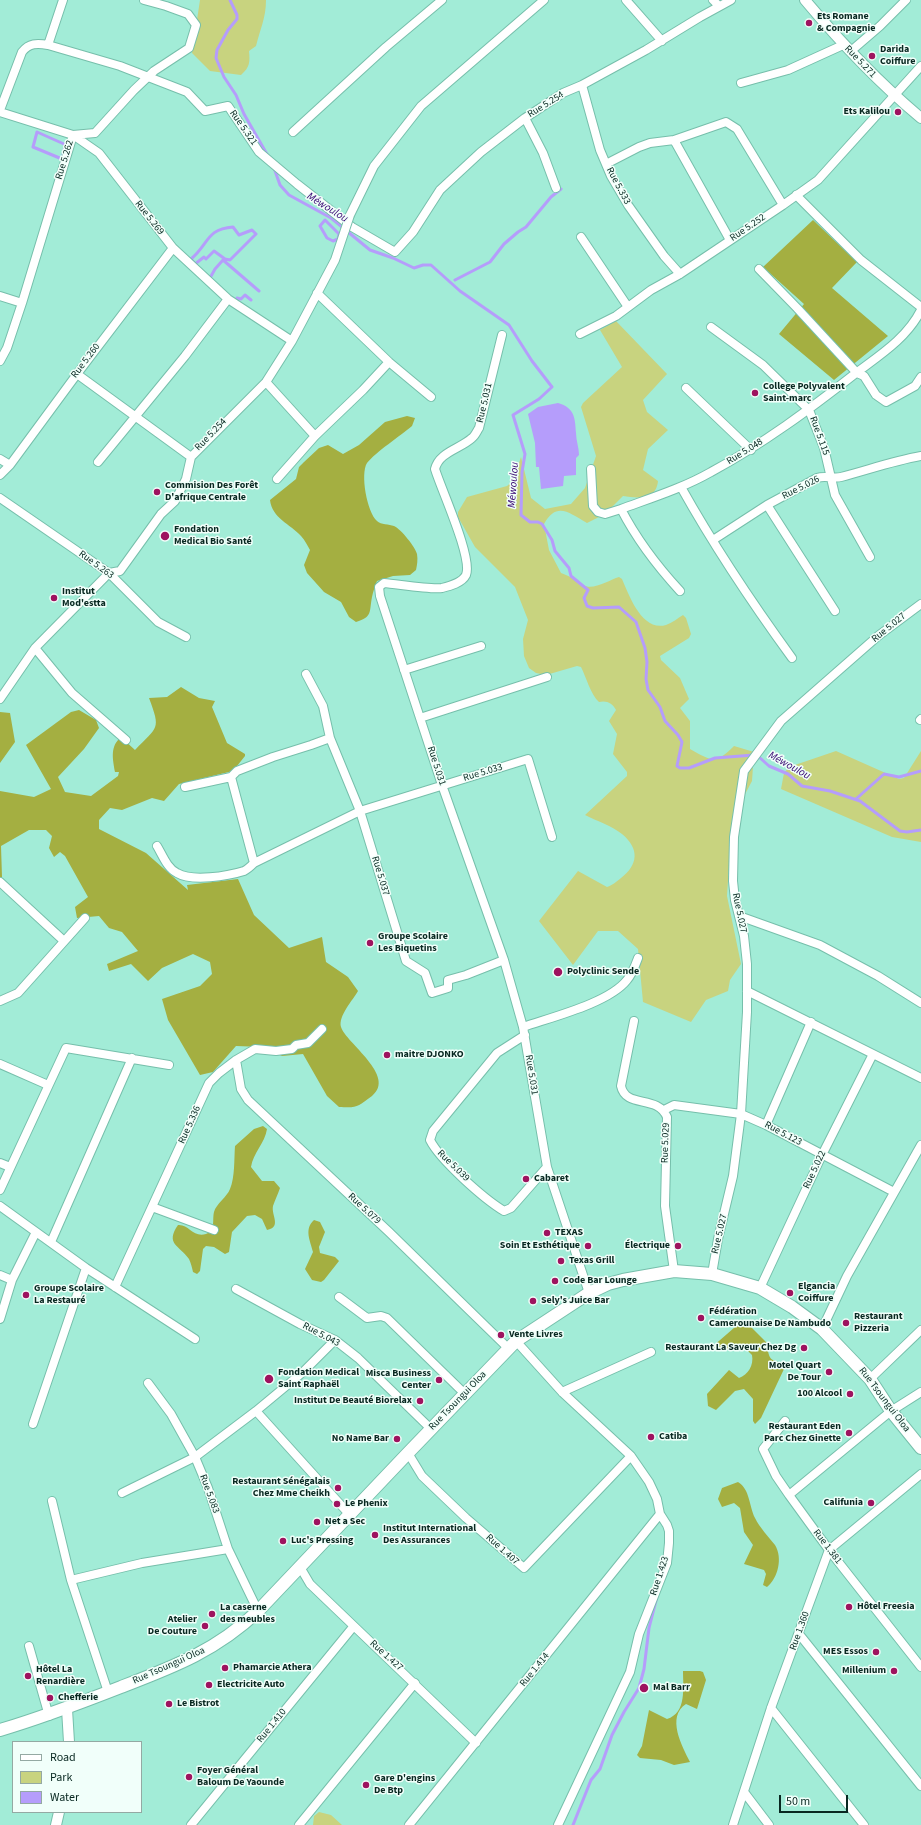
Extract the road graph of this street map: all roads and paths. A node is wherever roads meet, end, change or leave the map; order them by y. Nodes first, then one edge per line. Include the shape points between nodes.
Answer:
1 (63, 0) edge
2 (144, 0) edge
3 (442, 0) edge
4 (544, 0) edge
5 (626, 0) edge
6 (731, 0) edge
7 (806, 0) edge
8 (906, 0) edge
9 (716, 3) edge
10 (662, 41) junction
11 (48, 45) junction
12 (847, 48) junction
13 (921, 66) edge
14 (149, 76) junction
15 (741, 83) dead end
16 (582, 85) junction
17 (894, 96) junction
18 (0, 111) edge
19 (525, 118) junction
20 (921, 118) edge
21 (293, 132) dead end
22 (73, 135) junction
23 (674, 140) junction
24 (606, 164) junction
25 (556, 188) dead end
26 (796, 195) junction
27 (783, 205) junction
28 (581, 237) dead end
29 (730, 240) junction
30 (173, 248) junction
31 (395, 252) joint
32 (759, 269) dead end
33 (680, 274) junction
34 (317, 293) junction
35 (0, 296) edge
36 (228, 299) junction
37 (22, 303) junction
38 (628, 307) junction
39 (921, 307) edge
40 (921, 310) edge
41 (711, 327) dead end
42 (580, 334) dead end
43 (502, 335) dead end
44 (292, 341) junction
45 (0, 361) edge
46 (389, 362) junction
47 (857, 373) junction
48 (77, 374) junction
49 (921, 377) edge
50 (266, 382) junction
51 (686, 388) dead end
52 (431, 397) dead end
53 (809, 410) junction
54 (135, 416) junction
55 (315, 436) junction
56 (751, 450) junction
57 (921, 456) edge
58 (191, 457) junction
59 (0, 459) edge
60 (98, 462) dead end
61 (10, 465) junction
62 (592, 469) dead end
63 (0, 476) edge
64 (830, 477) junction
65 (277, 479) dead end
66 (681, 487) junction
67 (0, 498) edge
68 (767, 505) junction
69 (621, 509) junction
70 (713, 540) junction
71 (870, 557) dead end
72 (109, 573) junction
73 (680, 591) dead end
74 (921, 604) edge
75 (835, 611) dead end
76 (186, 637) dead end
77 (481, 646) dead end
78 (35, 648) junction
79 (792, 658) dead end
80 (404, 670) junction
81 (306, 674) dead end
82 (547, 677) dead end
83 (0, 699) edge
84 (420, 718) junction
85 (330, 738) junction
86 (126, 740) dead end
87 (231, 777) junction
88 (442, 785) junction
89 (185, 787) dead end
90 (360, 811) junction
91 (552, 837) dead end
92 (157, 846) dead end
93 (254, 863) junction
94 (0, 882) edge
95 (739, 916) junction
96 (85, 918) dead end
97 (64, 941) junction
98 (638, 958) dead end
99 (504, 960) junction
100 (747, 991) junction
101 (0, 1001) edge
102 (921, 1003) edge
103 (634, 1021) dead end
104 (811, 1022) junction
105 (322, 1029) dead end
106 (524, 1031) junction
107 (873, 1054) junction
108 (132, 1058) junction
109 (236, 1060) junction
110 (0, 1064) edge
111 (169, 1065) dead end
112 (921, 1078) edge
113 (48, 1085) junction
114 (664, 1110) junction
115 (741, 1114) junction
116 (766, 1125) junction
117 (921, 1145) edge
118 (822, 1155) junction
119 (918, 1158) edge
120 (0, 1163) edge
121 (10, 1167) junction
122 (547, 1167) junction
123 (0, 1190) edge
124 (894, 1192) junction
125 (0, 1206) edge
126 (152, 1207) junction
127 (214, 1230) dead end
128 (36, 1232) junction
129 (51, 1242) junction
130 (86, 1268) junction
131 (674, 1270) junction
132 (712, 1274) junction
133 (0, 1275) edge
134 (12, 1280) junction
135 (115, 1287) junction
136 (760, 1288) junction
137 (236, 1289) dead end
138 (589, 1293) junction
139 (339, 1297) dead end
140 (0, 1319) edge
141 (822, 1328) junction
142 (921, 1330) edge
143 (195, 1339) dead end
144 (335, 1340) junction
145 (513, 1345) junction
146 (651, 1352) dead end
147 (870, 1379) junction
148 (148, 1383) dead end
149 (562, 1392) junction
150 (921, 1392) edge
151 (465, 1394) junction
152 (256, 1411) junction
153 (891, 1411) junction
154 (785, 1421) dead end
155 (32, 1424) dead end
156 (431, 1429) junction
157 (921, 1448) edge
158 (408, 1453) junction
159 (631, 1456) junction
160 (195, 1457) junction
161 (921, 1474) edge
162 (122, 1493) dead end
163 (789, 1495) junction
164 (52, 1501) dead end
165 (349, 1514) junction
166 (660, 1514) junction
167 (228, 1549) junction
168 (830, 1550) junction
169 (300, 1567) junction
170 (71, 1580) junction
171 (258, 1611) junction
172 (354, 1627) junction
173 (799, 1634) junction
174 (29, 1646) dead end
175 (921, 1668) edge
176 (415, 1683) junction
177 (108, 1692) junction
178 (772, 1708) junction
179 (67, 1709) junction
180 (49, 1716) junction
181 (0, 1730) edge
182 (69, 1741) edge
183 (476, 1743) junction
184 (921, 1786) edge
185 (744, 1792) junction
186 (59, 1813) edge
187 (56, 1825) edge
188 (191, 1825) edge
189 (300, 1825) edge
190 (409, 1825) edge
191 (558, 1825) edge
192 (733, 1825) edge
193 (769, 1825) edge
194 (864, 1825) edge

1 - 11 street
2 - 14 street, Rue 5.262 via 188,14 196,25 189,48
3 - 21 street
4 - 34 street, Rue 5.254, bridge via 421,106 374,166 350,215 335,260
5 - 10 street
6 - 9 street, Rue 5.254
7 - 12 street, Rue 5.271
8 - 12 street via 880,26
9 - 10 street, Rue 5.254
10 - 16 street, Rue 5.254
11 - 14 street, Rue 5.321
11 - 18 street, Rue 5.321 via 38,43 26,47 22,52
12 - 15 street via 788,70
12 - 17 street, Rue 5.271
13 - 17 street, Rue 5.252
14 - 22 street, Rue 5.262 via 95,133
14 - 31 street, Rue 5.321 via 187,92 205,111 228,106 260,152 352,227
16 - 19 street, Rue 5.254 via 563,93
16 - 24 street, Rue 5.333
17 - 20 street, Rue 5.271
17 - 26 street, Rue 5.252 via 824,174
18 - 22 street, Rue 5.269
19 - 25 street
19 - 31 street, Rue 5.254 via 481,152 440,190 413,232
22 - 30 street, Rue 5.269 via 99,153
22 - 37 street, Rue 5.262
23 - 24 street via 639,146
23 - 27 street via 726,122 731,124 737,129
23 - 29 street
24 - 33 street, Rue 5.333 via 628,205
26 - 27 street, Rue 5.252
26 - 39 street via 862,260
27 - 29 street, Rue 5.252
28 - 38 street
29 - 33 street, Rue 5.252
30 - 36 street, Rue 5.269
30 - 48 street, Rue 5.260
32 - 47 street
33 - 38 street, Rue 5.252 via 651,290
34 - 44 street, Rue 5.254
34 - 46 street
35 - 37 street
36 - 44 street, Rue 5.269
36 - 54 street
37 - 45 street, Rue 5.262
38 - 42 street, Rue 5.252
40 - 47 street, Rue 5.048 via 902,337
41 - 53 street, Rue 5.115 via 763,365
43 - 80 street, Rue 5.031 via 479,428 472,438 450,451 438,462 435,469 460,540 467,567 466,574 456,584 440,588 384,583 379,587
44 - 50 street, Rue 5.254
46 - 52 street
46 - 55 street
47 - 49 street via 864,376 876,395 886,402 915,386
47 - 53 street, Rue 5.048
48 - 54 street
48 - 61 street, Rue 5.260
50 - 55 street
50 - 58 street, Rue 5.254
51 - 56 street
53 - 56 street, Rue 5.048
53 - 64 street, Rue 5.115 via 824,448
54 - 58 street
54 - 60 street
55 - 65 street
56 - 66 street, Rue 5.048
57 - 64 street, Rue 5.026 via 886,463 840,477
58 - 72 street, Rue 5.254 via 186,480 175,501 161,514 120,571
59 - 61 street
61 - 63 street, Rue 5.260
62 - 69 street, Rue 5.048 via 593,506 598,512 605,514
64 - 68 street, Rue 5.026 via 817,478
64 - 71 street, Rue 5.115 via 835,495
66 - 69 street, Rue 5.048
66 - 70 street
67 - 72 street, Rue 5.263
68 - 70 street, Rue 5.026
68 - 75 street
69 - 73 street via 651,558
70 - 79 street
72 - 76 street, Rue 5.263 via 158,622
72 - 78 street, Rue 5.254
74 - 95 street, Rue 5.027 via 878,636 781,721 744,771 734,837 734,900
77 - 80 street
78 - 83 street, Rue 5.254
78 - 86 street via 72,693
80 - 84 street, Rue 5.031
81 - 85 street, Rue 5.037 via 323,706
82 - 84 street
84 - 88 street, Rue 5.031
85 - 87 street via 273,757 238,771
85 - 90 street, Rue 5.037
87 - 89 street
87 - 93 street
88 - 90 street, Rue 5.033
88 - 91 street, Rue 5.033 via 528,759
88 - 99 street, Rue 5.031
90 - 93 street, Rue 5.033
90 - 99 street, Rue 5.037 via 406,961 425,973 432,993 448,988 448,980
92 - 93 street, Rue 5.033 via 170,868 178,874 187,876 206,877 246,870
94 - 97 street
95 - 100 street, Rue 5.027 via 744,936
95 - 102 street via 820,945 878,976
96 - 97 street
97 - 101 street via 18,993
98 - 106 street via 627,981 604,997
99 - 106 street, Rue 5.031
100 - 104 street
100 - 115 street, Rue 5.027
103 - 114 street, Rue 5.029 via 620,1086 622,1092 632,1099 656,1104
104 - 107 street
104 - 116 street
105 - 109 street, Rue 5.336 via 308,1043 296,1045 292,1049 255,1049
106 - 122 street, Rue 5.031
106 - 122 street, Rue 5.039 via 497,1053 433,1131 430,1140 454,1170 504,1211 511,1208
107 - 112 street
107 - 118 street, Rue 5.022
108 - 111 street
108 - 113 street via 66,1048
108 - 129 street
109 - 126 street, Rue 5.336 via 209,1083
109 - 145 street, Rue 5.079 via 241,1089 248,1100
110 - 113 street
113 - 121 street
114 - 115 street, Rue 5.123 via 674,1105
114 - 131 street, Rue 5.029 via 667,1117 665,1206
115 - 116 street, Rue 5.123
115 - 132 street, Rue 5.027 via 733,1176
116 - 118 street, Rue 5.123
117 - 119 street
118 - 124 street, Rue 5.123
118 - 136 street, Rue 5.022
119 - 124 street
120 - 121 street
121 - 123 street
122 - 138 street, Rue 5.031
124 - 141 street via 847,1276
125 - 128 street
126 - 127 street
126 - 135 street, Rue 5.336
128 - 129 street
128 - 134 street
129 - 130 street
130 - 135 street
130 - 155 street
131 - 132 main road, Rue Tsoungui Oloa
131 - 138 main road, Rue Tsoungui Oloa via 608,1284
132 - 136 main road, Rue Tsoungui Oloa
133 - 134 street
134 - 140 street
135 - 143 street
136 - 141 main road, Rue Tsoungui Oloa
137 - 144 street, Rue 5.043
138 - 145 main road, Rue Tsoungui Oloa
139 - 151 street via 367,1318 387,1318
141 - 147 main road, Rue Tsoungui Oloa
142 - 147 street
144 - 152 street via 303,1372
144 - 156 street, Rue 5.043 via 358,1358
145 - 149 street, Rue 1.423
145 - 151 main road, Rue Tsoungui Oloa
146 - 149 street
147 - 153 main road, Rue Tsoungui Oloa
148 - 160 street, Rue 5.083 via 171,1414
149 - 159 street, Rue 1.423
150 - 153 street
151 - 156 main road, Rue Tsoungui Oloa
152 - 160 street
152 - 165 street
153 - 157 main road, Rue Tsoungui Oloa
153 - 163 street
154 - 163 street, Rue 1.381 via 763,1449
156 - 158 main road, Rue Tsoungui Oloa
158 - 159 street, Rue 1.407 via 422,1476 524,1568
158 - 165 main road, Rue Tsoungui Oloa
159 - 166 street, Rue 1.423 via 649,1482 657,1499
160 - 162 street
160 - 167 street, Rue 5.083
161 - 168 street, Rue 1.360
163 - 168 street, Rue 1.381
164 - 170 street
165 - 169 main road, Rue Tsoungui Oloa
166 - 183 street, Rue 1.414
166 - 191 street, Rue 1.423 via 669,1531 667,1563 639,1634 630,1672
167 - 170 street via 142,1563
167 - 171 street, Rue 5.083
168 - 173 street, Rue 1.360
168 - 175 street, Rue 1.381
169 - 171 main road, Rue Tsoungui Oloa
169 - 172 street, Rue 1.427 via 310,1584
170 - 177 street
171 - 177 main road, Rue Tsoungui Oloa via 236,1631 204,1652
172 - 176 street, Rue 1.427
172 - 188 street, Rue 1.410
173 - 178 street, Rue 1.360
173 - 184 street
174 - 180 street
176 - 183 street, Rue 1.427
176 - 189 street
177 - 179 main road, Rue Tsoungui Oloa
178 - 185 street, Rue 1.360
178 - 194 street
179 - 180 main road, Rue Tsoungui Oloa
179 - 182 street
180 - 181 main road, Rue Tsoungui Oloa
183 - 190 street, Rue 1.414
185 - 192 street, Rue 1.360
185 - 193 street
186 - 187 street

